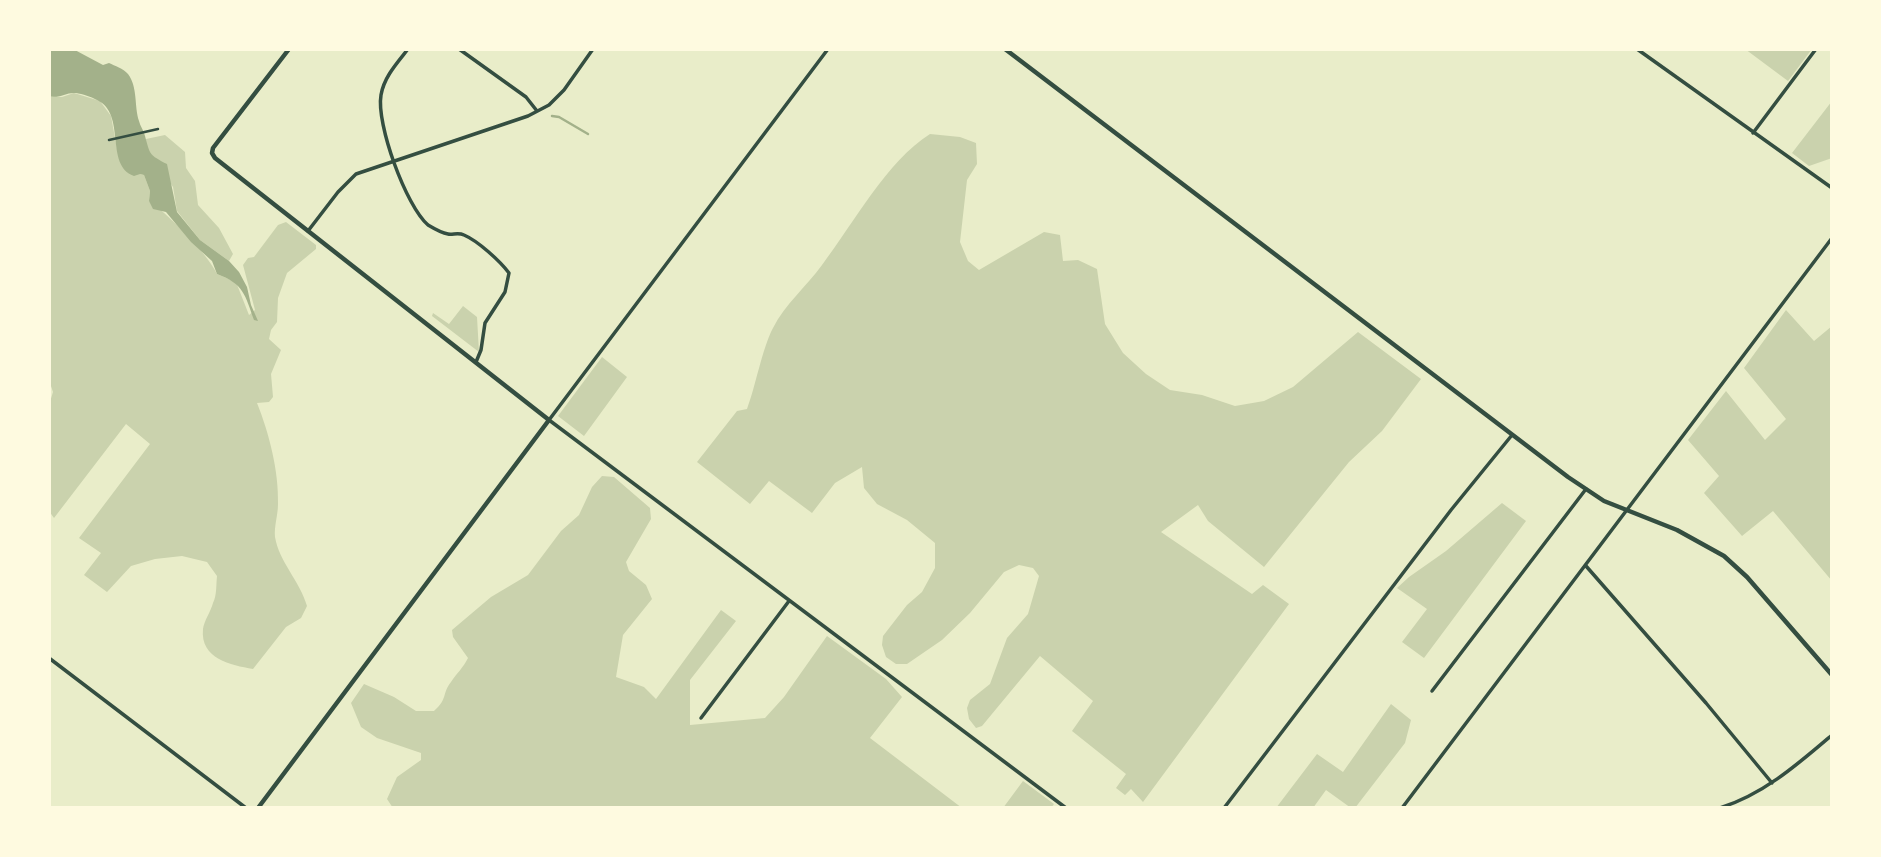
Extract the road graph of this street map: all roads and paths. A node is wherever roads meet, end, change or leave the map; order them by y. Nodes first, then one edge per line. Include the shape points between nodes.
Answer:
1 (289, 49) edge
2 (408, 49) edge
3 (460, 49) edge
4 (592, 49) edge
5 (828, 49) edge
6 (1005, 49) edge
7 (1637, 49) edge
8 (1816, 49) edge
9 (537, 111) junction
10 (158, 129) dead end
11 (1753, 133) junction
12 (109, 140) dead end
13 (394, 161) junction
14 (1832, 188) edge
15 (308, 231) junction
16 (1832, 238) edge
17 (476, 362) junction
18 (549, 420) junction
19 (1512, 435) junction
20 (1586, 489) junction
21 (1626, 510) junction
22 (1586, 566) junction
23 (789, 601) junction
24 (49, 658) edge
25 (1832, 675) edge
26 (1432, 691) dead end
27 (701, 718) dead end
28 (1832, 735) edge
29 (1772, 783) junction
30 (246, 808) edge
31 (258, 808) edge
32 (1066, 808) edge
33 (1224, 808) edge
34 (1402, 808) edge
35 (1720, 808) edge

1 - 15 street via 212,153
2 - 13 street via 391,70 380,99
3 - 9 street via 526,97
4 - 9 street via 564,90
5 - 18 street
6 - 19 street
7 - 11 street
8 - 11 street
9 - 13 street
10 - 12 street
11 - 14 street
13 - 15 street via 356,174
13 - 17 street via 406,195 430,227 464,235 509,273 505,292 485,323
15 - 17 street
16 - 21 street
17 - 18 street
18 - 23 street
18 - 31 street
19 - 20 street
19 - 33 street
20 - 21 street
20 - 26 street
21 - 22 street
21 - 25 street via 1724,556
22 - 29 street
22 - 34 street
23 - 27 street
23 - 32 street
24 - 30 street
28 - 29 street
29 - 35 street

